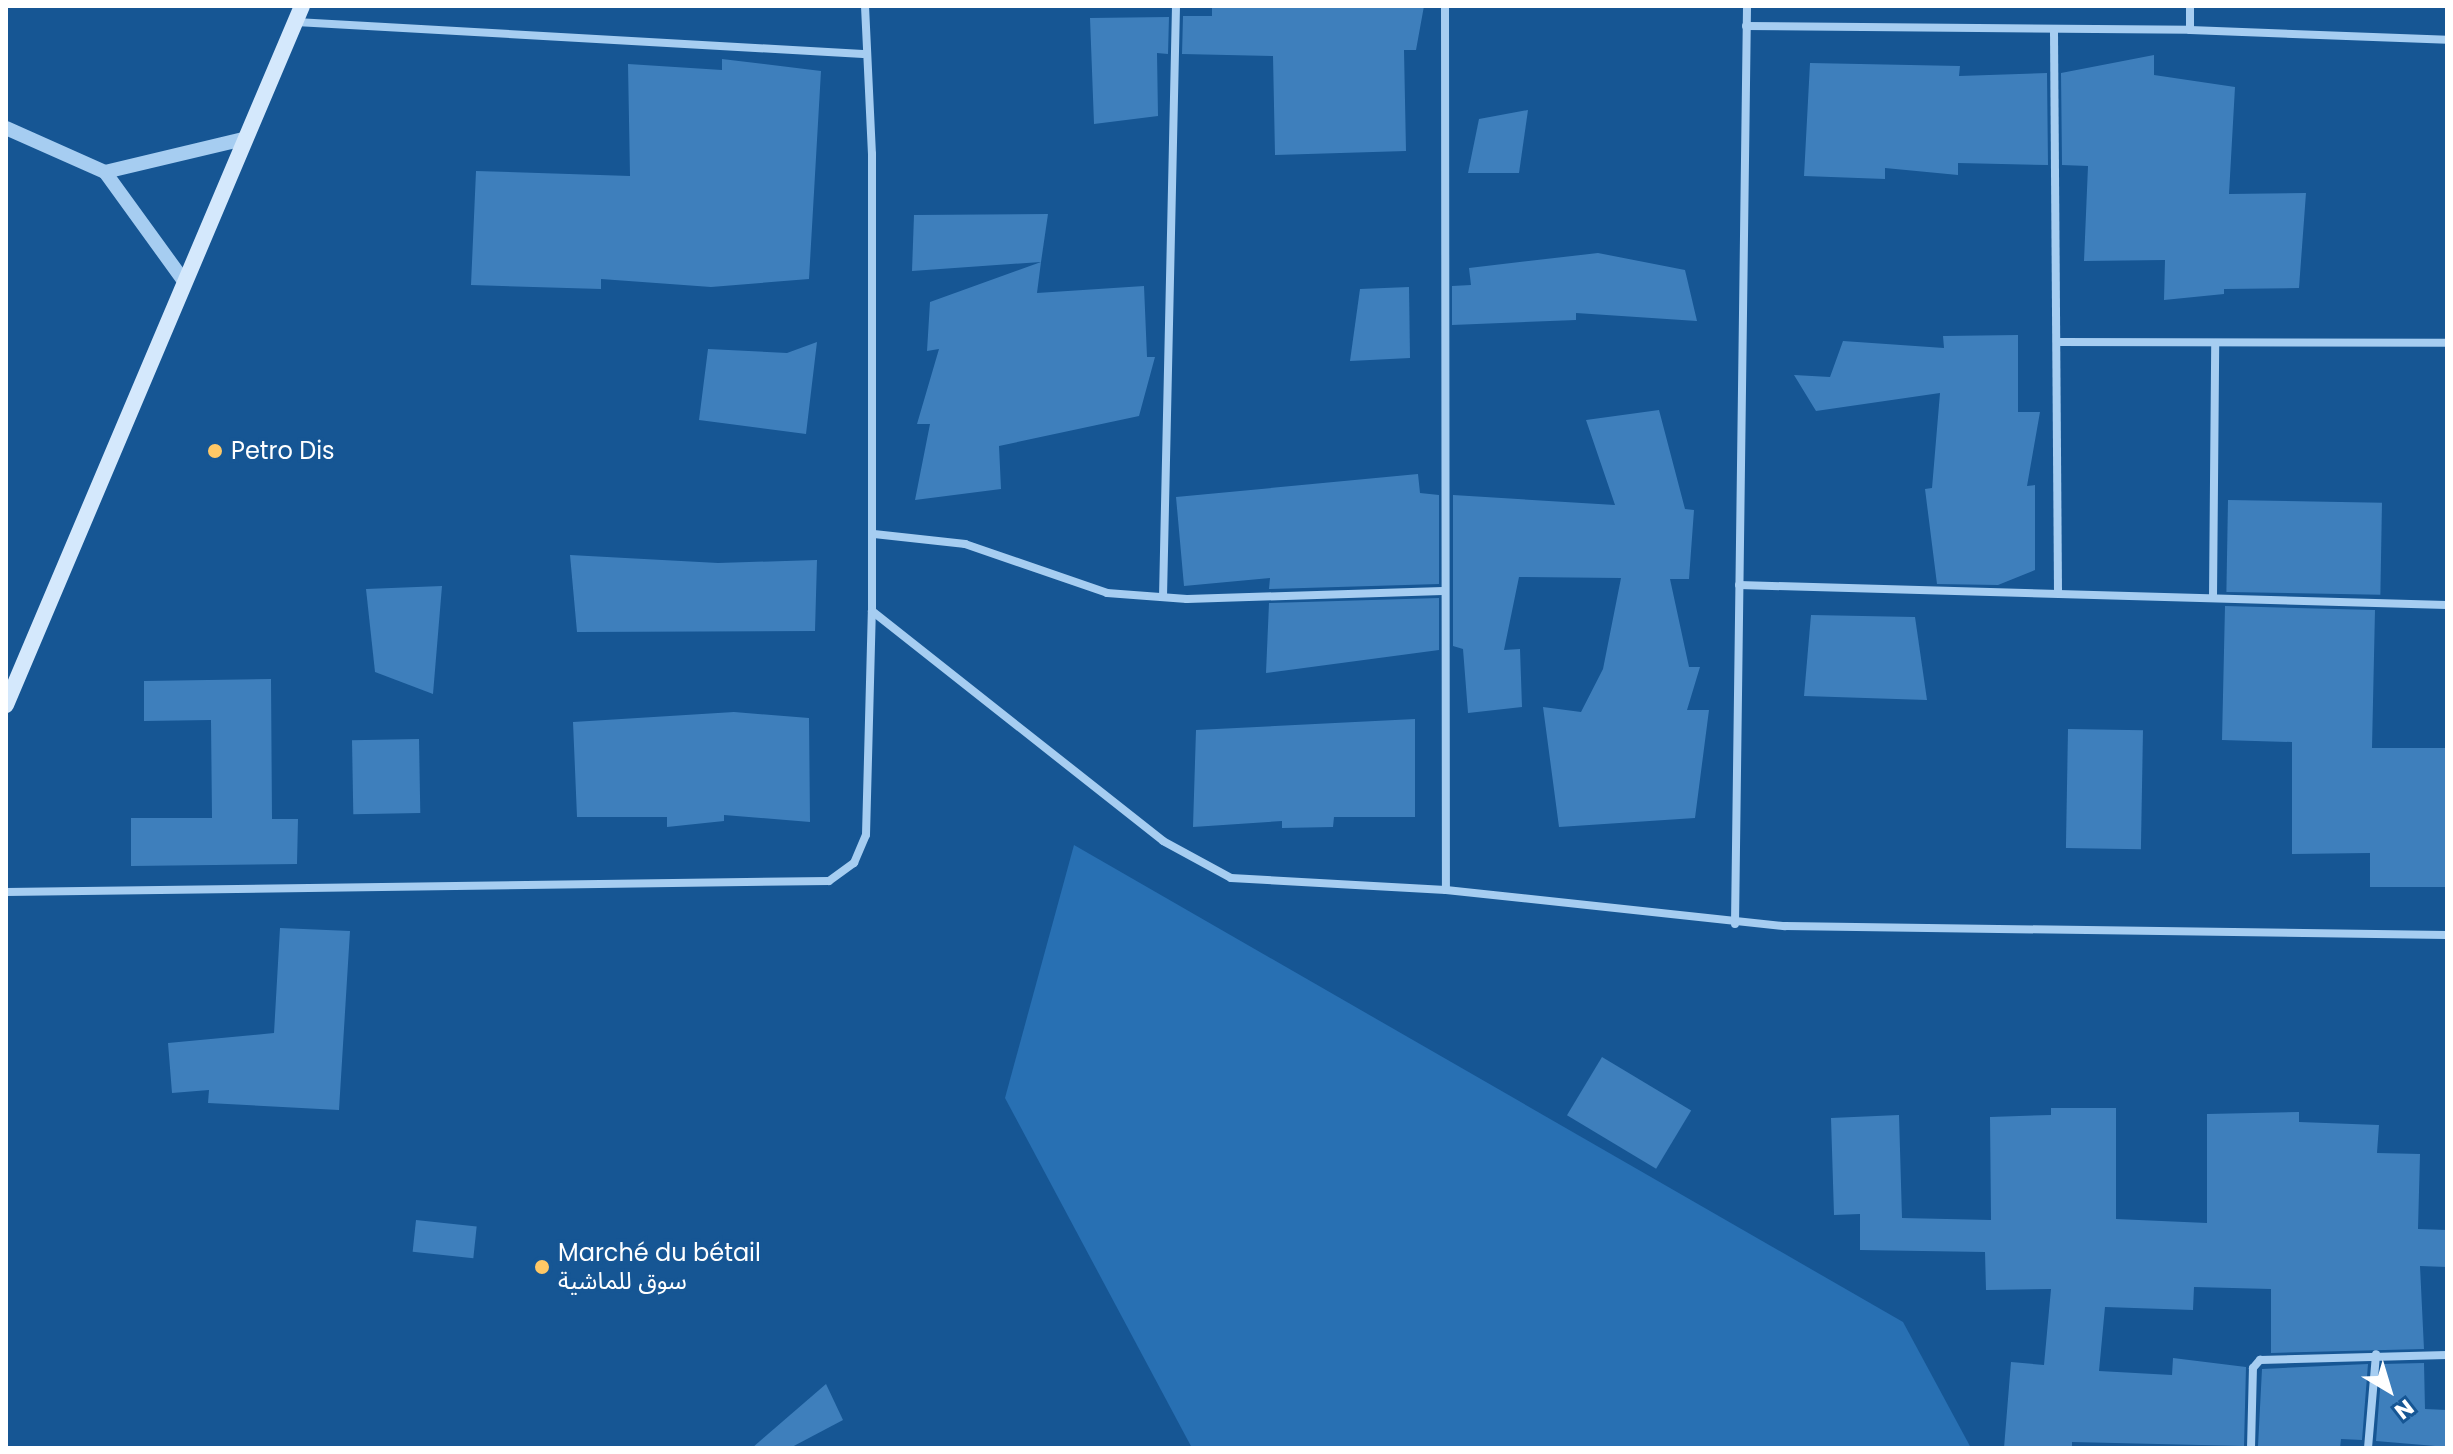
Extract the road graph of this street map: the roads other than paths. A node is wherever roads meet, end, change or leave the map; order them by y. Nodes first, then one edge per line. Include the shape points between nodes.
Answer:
1 (302, 6) edge
2 (865, 6) edge
3 (1176, 6) edge
4 (1445, 6) edge
5 (1747, 6) edge
6 (2190, 6) edge
7 (295, 22) junction
8 (1746, 26) junction
9 (2190, 30) junction
10 (2054, 32) junction
11 (2447, 40) edge
12 (863, 54) junction
13 (6, 128) edge
14 (244, 139) junction
15 (105, 172) junction
16 (184, 281) junction
17 (2059, 342) junction
18 (2447, 343) edge
19 (2215, 345) junction
20 (874, 534) junction
21 (1739, 585) junction
22 (1443, 591) junction
23 (2058, 592) junction
24 (1163, 597) junction
25 (2213, 597) junction
26 (2447, 605) edge
27 (872, 611) junction
28 (6, 705) edge
29 (1446, 890) junction
30 (6, 892) edge
31 (1735, 924) junction
32 (2447, 935) edge
33 (2376, 1354) junction
34 (2447, 1355) edge
35 (2251, 1448) edge
36 (2368, 1448) edge

1 - 7 main road
2 - 12 street
3 - 24 street
4 - 22 street
5 - 8 street
6 - 9 street
7 - 12 street
7 - 14 main road
8 - 10 street
8 - 21 street
9 - 10 street
9 - 11 street
10 - 17 street
12 - 20 street via 872,154
13 - 15 street
14 - 15 street
14 - 16 main road
15 - 16 street
16 - 28 main road
17 - 19 street
17 - 23 street
18 - 19 street
19 - 25 street
20 - 24 street via 965,544 1107,593
20 - 27 street
21 - 23 street
21 - 31 street
22 - 24 street
22 - 29 street
23 - 25 street
25 - 26 street
27 - 29 street via 1024,737 1194,862 1231,878
27 - 30 street via 866,835 854,863 829,881
29 - 31 street
31 - 32 street
33 - 34 street
33 - 35 street via 2260,1360 2253,1368
33 - 36 street

